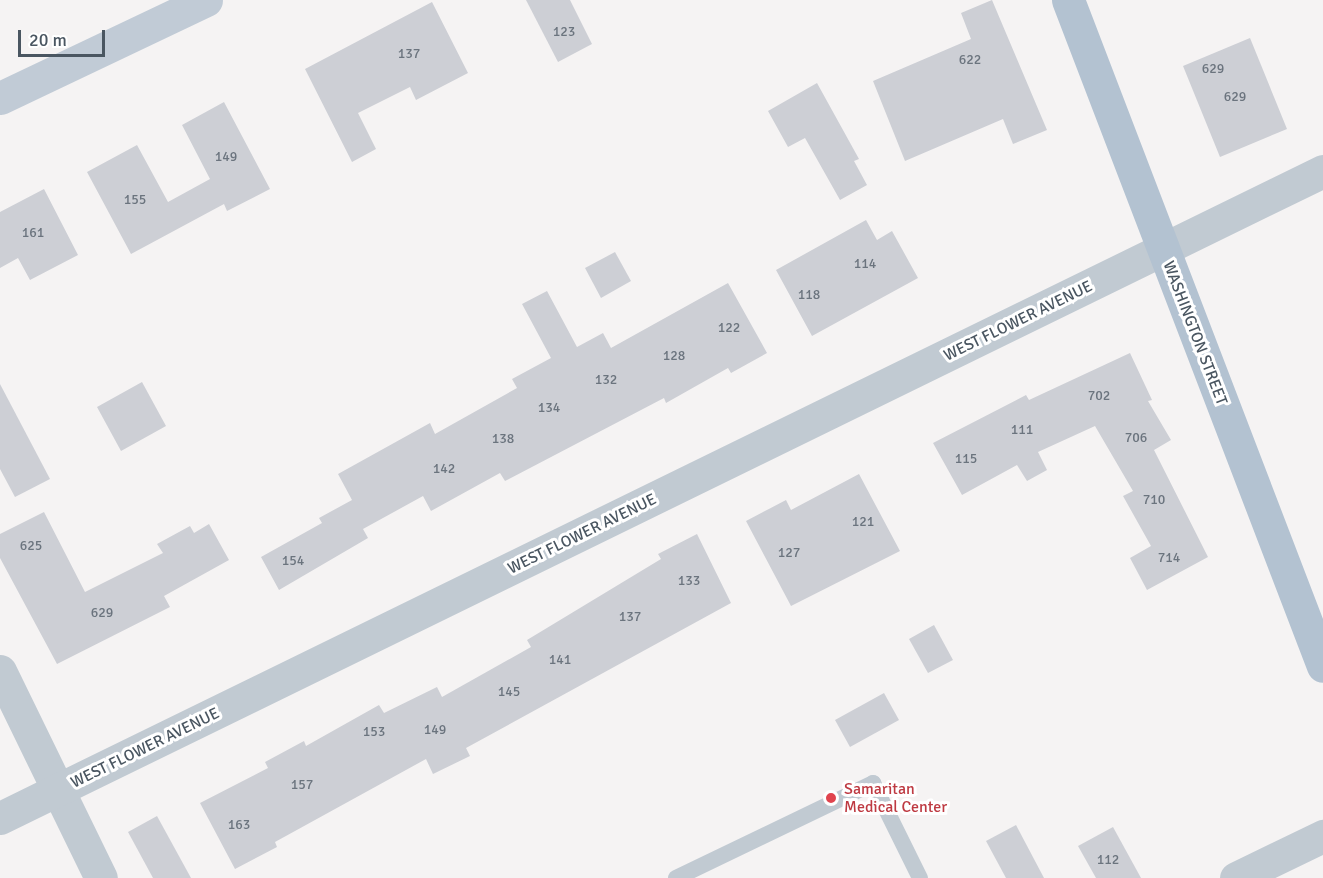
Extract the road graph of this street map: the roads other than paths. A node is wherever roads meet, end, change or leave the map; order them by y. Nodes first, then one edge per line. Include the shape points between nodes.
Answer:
1 (206, 0) edge
2 (1068, 0) edge
3 (0, 98) edge
4 (1323, 171) edge
5 (1163, 250) junction
6 (1323, 666) edge
7 (0, 671) edge
8 (58, 790) junction
9 (0, 818) edge
10 (1323, 836) edge
11 (101, 878) edge
12 (676, 878) edge
13 (920, 878) edge
14 (1236, 878) edge

1 - 3 main road
2 - 5 main road, WASHINGTON STREET
4 - 5 street, WEST FLOWER AVENUE
5 - 6 main road, WASHINGTON STREET
5 - 8 street, WEST FLOWER AVENUE
7 - 8 street
8 - 9 street, WEST FLOWER AVENUE
8 - 11 street
10 - 14 street
12 - 13 lane via 873,783

